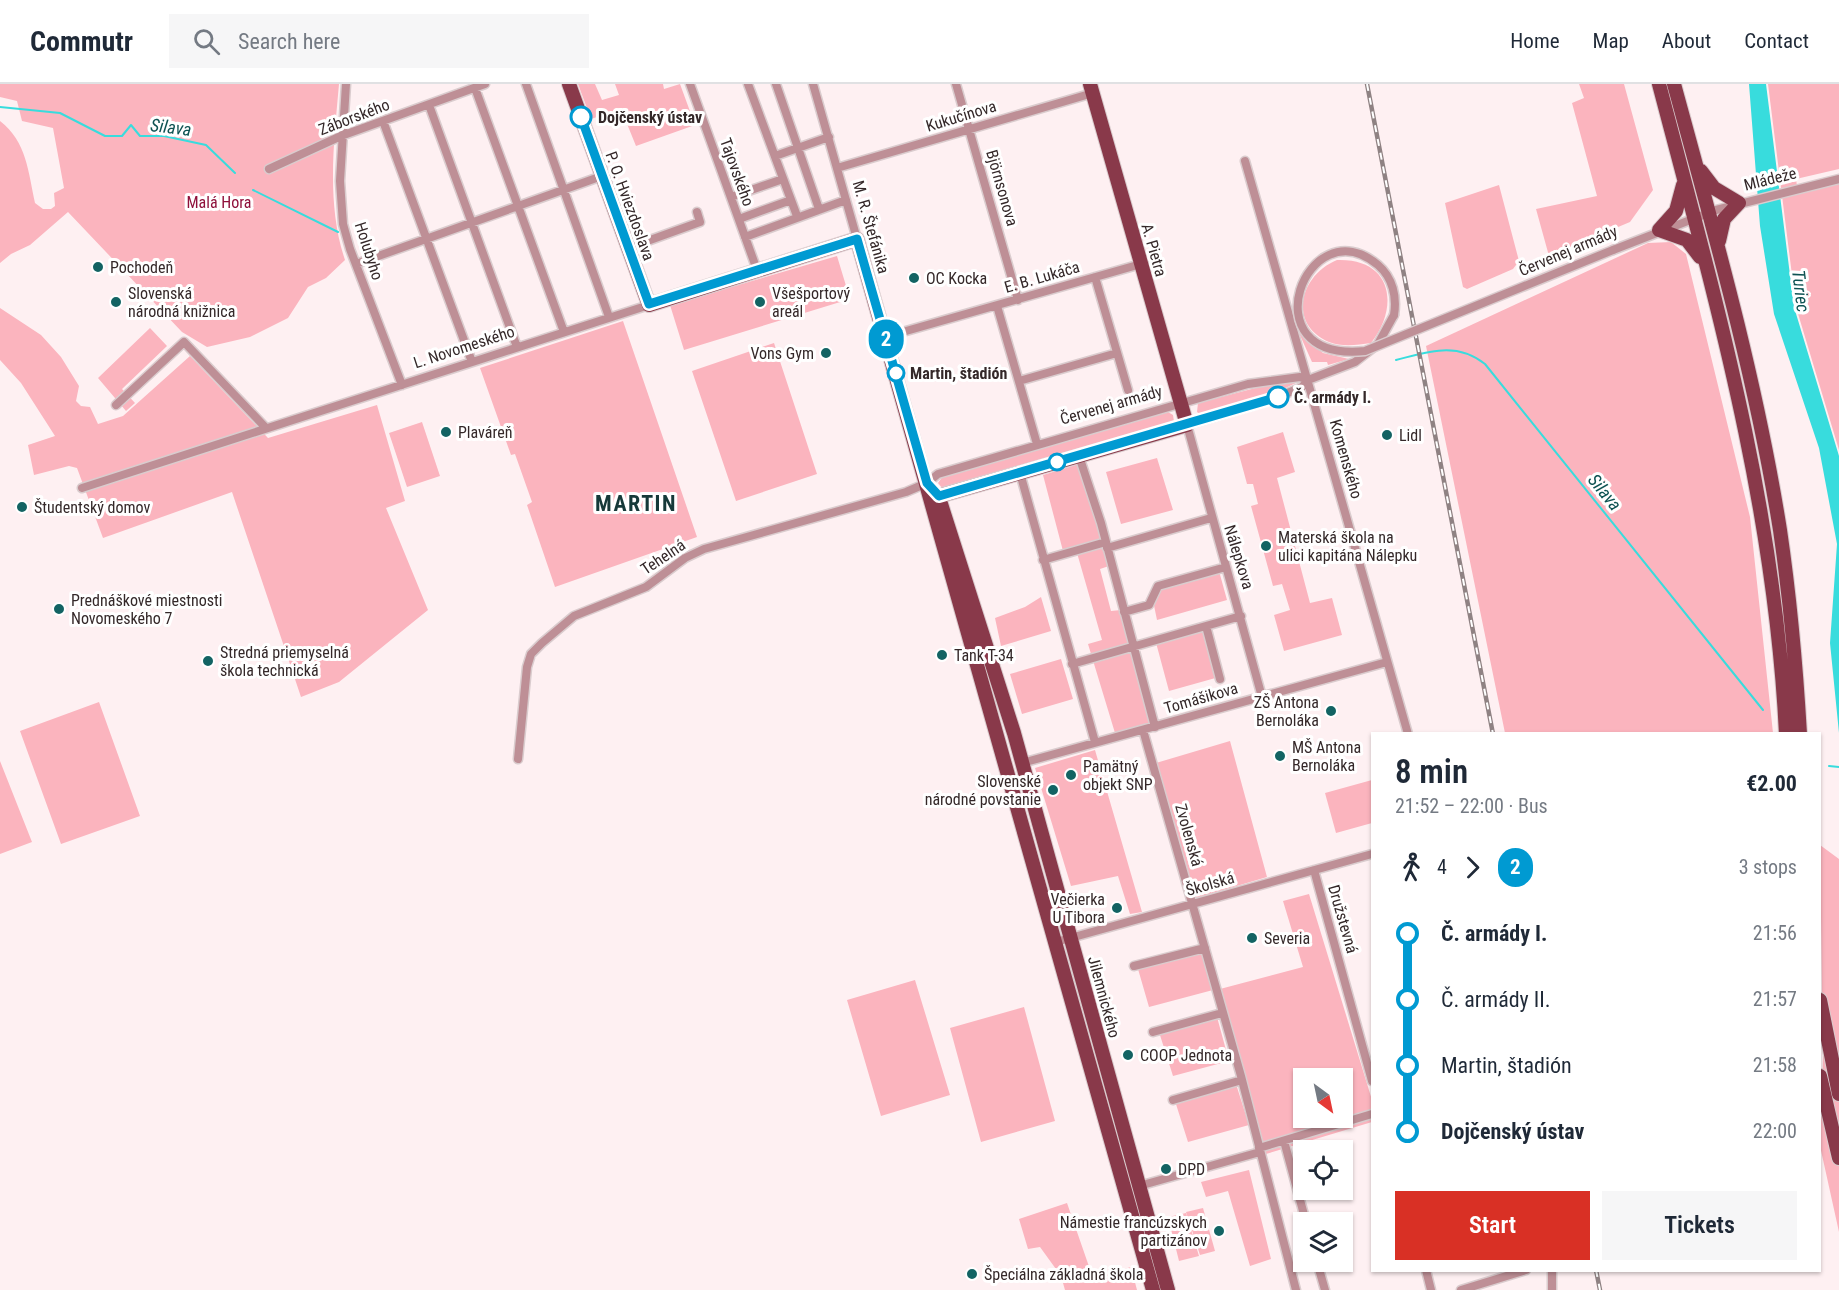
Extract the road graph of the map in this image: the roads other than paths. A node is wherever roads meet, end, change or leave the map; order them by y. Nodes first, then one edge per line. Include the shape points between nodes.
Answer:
1 (346, 84) edge
2 (485, 84) edge
3 (526, 84) edge
4 (569, 84) edge
5 (690, 84) edge
6 (748, 84) edge
7 (776, 84) edge
8 (813, 84) edge
9 (956, 84) edge
10 (1659, 84) edge
11 (1674, 84) edge
12 (475, 88) junction
13 (1092, 88) edge
14 (429, 105) junction
15 (383, 121) junction
16 (969, 129) junction
17 (341, 136) junction
18 (829, 137) junction
19 (798, 148) junction
20 (775, 156) junction
21 (1245, 161) dead end
22 (1695, 162) junction
23 (837, 168) junction
24 (269, 169) dead end
25 (602, 176) junction
26 (783, 179) junction
27 (1839, 179) edge
28 (1684, 180) junction
29 (564, 189) junction
30 (731, 197) junction
31 (791, 200) junction
32 (846, 200) junction
33 (1744, 202) junction
34 (518, 205) junction
35 (819, 209) junction
36 (697, 212) dead end
37 (1709, 212) junction
38 (797, 216) junction
39 (1694, 217) junction
40 (739, 219) junction
41 (472, 222) junction
42 (1659, 230) junction
43 (745, 237) junction
44 (426, 238) junction
45 (857, 239) junction
46 (628, 248) junction
47 (1718, 248) junction
48 (1706, 262) junction
49 (356, 264) junction
50 (1141, 264) junction
51 (757, 270) junction
52 (1095, 277) junction
53 (1018, 300) junction
54 (649, 304) junction
55 (997, 306) junction
56 (609, 317) junction
57 (564, 332) junction
58 (885, 337) junction
59 (518, 347) junction
60 (1117, 353) junction
61 (472, 362) junction
62 (1308, 380) junction
63 (1019, 381) junction
64 (402, 385) junction
65 (1128, 390) dead end
66 (1180, 402) junction
67 (117, 405) dead end
68 (1187, 425) junction
69 (266, 428) junction
70 (1037, 444) junction
71 (1079, 456) junction
72 (1020, 472) junction
73 (927, 483) junction
74 (82, 488) dead end
75 (939, 496) junction
76 (1211, 518) junction
77 (1106, 545) junction
78 (1043, 560) junction
79 (1226, 567) junction
80 (1124, 612) junction
81 (1240, 616) junction
82 (1206, 626) junction
83 (1134, 648) junction
84 (1388, 662) junction
85 (1072, 664) junction
86 (1220, 678) dead end
87 (1262, 697) junction
88 (1008, 713) junction
89 (993, 717) junction
90 (1155, 727) junction
91 (1143, 730) junction
92 (1407, 732) edge
93 (1786, 732) edge
94 (1800, 732) edge
95 (1095, 742) junction
96 (518, 759) dead end
97 (1022, 763) junction
98 (1371, 854) edge
99 (1314, 870) junction
100 (1193, 904) junction
101 (1071, 938) junction
102 (1056, 942) junction
103 (1205, 948) junction
104 (1134, 966) dead end
105 (1821, 1005) edge
106 (1222, 1013) junction
107 (1153, 1032) dead end
108 (1371, 1070) edge
109 (1242, 1080) junction
110 (1839, 1094) edge
111 (1822, 1098) edge
112 (1173, 1100) dead end
113 (1371, 1114) edge
114 (1284, 1141) junction
115 (1260, 1150) junction
116 (1839, 1158) edge
117 (1139, 1186) junction
118 (1303, 1212) edge
119 (1320, 1272) edge
120 (1426, 1272) edge
121 (1520, 1272) edge
122 (1552, 1272) edge
123 (1153, 1290) edge
124 (1168, 1290) edge
125 (1296, 1290) edge
126 (1325, 1290) edge
127 (1431, 1290) edge
128 (1461, 1290) edge
129 (1552, 1290) edge

1 - 17 street, Holubyho
2 - 12 street, Záborského
3 - 29 street
4 - 25 main road, P. O. Hviezdoslava
5 - 30 street, Tajovského
6 - 20 street
7 - 19 street
8 - 18 street, M. R. Štefánika
9 - 16 street, Björnsonova
10 - 28 main road
11 - 22 main road
12 - 14 street, Záborského
12 - 34 street
13 - 16 street, Kukučínova
13 - 50 main road, A. Pietra
14 - 15 street, Záborského
14 - 41 street
15 - 17 street, Záborského
15 - 44 street
16 - 23 street, Kukučínova
16 - 53 street, Björnsonova
17 - 24 street, Záborského
17 - 49 street, Holubyho via 342,215
18 - 19 street
18 - 23 street, M. R. Štefánika
19 - 20 street
19 - 35 street
20 - 26 street
21 - 62 street, Komenského
22 - 33 main road via 1714,188
22 - 37 main road
23 - 32 street, M. R. Štefánika
25 - 29 street
25 - 46 main road, P. O. Hviezdoslava
26 - 30 street
26 - 31 street
27 - 33 street, Mládeže
28 - 39 main road
28 - 42 main road via 1676,211
29 - 34 street
29 - 56 street
30 - 40 street, Tajovského
31 - 38 street
31 - 40 street
32 - 35 street
32 - 45 street, M. R. Štefánika
33 - 37 street, Mládeže
33 - 47 main road via 1722,224
34 - 41 street
34 - 57 street
35 - 38 street
36 - 46 street via 700,222
37 - 39 street, Červenej armády
37 - 47 main road
38 - 43 street
39 - 42 street, Červenej armády
39 - 48 main road
40 - 43 street, Tajovského
41 - 44 street
41 - 59 street
42 - 48 main road via 1687,240
42 - 62 street, Červenej armády, bridge via 1613,250 1365,351 1332,350 1311,337 1298,314 1299,287 1310,269 1326,258 1346,253 1377,264 1391,282 1396,301 1394,315 1383,338 1363,357
43 - 51 street, Tajovského
44 - 49 street
44 - 61 street
45 - 51 main road, L. Novomeského
45 - 58 main road, M. R. Štefánika
46 - 54 main road, P. O. Hviezdoslava
47 - 94 main road via 1779,529 1790,605
48 - 93 main road via 1766,534
49 - 64 street, Holubyho
50 - 52 street, E. B. Lukáča
50 - 66 main road, A. Pietra
51 - 54 main road, L. Novomeského
52 - 53 street, E. B. Lukáča
52 - 60 street, E. B. Lukáča
53 - 55 street, E. B. Lukáča
54 - 56 street, L. Novomeského
55 - 58 street, E. B. Lukáča
55 - 63 street, E. B. Lukáča
56 - 57 street, L. Novomeského
57 - 59 street, L. Novomeského
58 - 73 main road, M. R. Štefánika
59 - 61 street, L. Novomeského
60 - 63 street
60 - 65 street, E. B. Lukáča
61 - 64 street, L. Novomeského
62 - 66 street, Červenej armády via 1267,379
62 - 68 street, Červenej armády via 1302,387 1271,400
62 - 84 street, Komenského
63 - 70 street, E. B. Lukáča
64 - 69 street, L. Novomeského
66 - 68 main road, A. Pietra
66 - 70 street, Červenej armády
67 - 69 street via 184,342
68 - 71 main road, Červenej armády
68 - 76 street, Nálepkova
69 - 74 street, L. Novomeského
70 - 73 street, Červenej armády via 938,474
71 - 72 main road, Červenej armády
71 - 77 street
72 - 75 main road, Červenej armády
72 - 78 street
73 - 75 main road
73 - 89 main road, Jilemnického
73 - 96 street, Tehelná via 812,521 704,549 646,587 574,616 531,654
75 - 88 main road, Jilemnického
76 - 77 street
76 - 79 street, Nálepkova
77 - 78 street
77 - 80 street
78 - 85 street
79 - 80 street via 1158,586 1149,605
79 - 81 street, Nálepkova
80 - 83 street
81 - 82 street
81 - 87 street, Nálepkova
82 - 83 street
82 - 86 street
83 - 85 street
83 - 90 street
84 - 87 street, Tomášikova
84 - 92 street, Komenského
85 - 95 street
87 - 90 street, Tomášikova
88 - 89 street
88 - 97 main road, Jilemnického
89 - 102 main road, Jilemnického
90 - 91 street, Tomášikova
91 - 95 street, Tomášikova
91 - 100 street, Zvolenská
95 - 97 street, Tomášikova
97 - 101 main road, Jilemnického
98 - 99 street, Školská
99 - 100 street, Školská
99 - 108 street, Družstevná
100 - 101 street, Školská
100 - 103 street, Zvolenská
101 - 102 street, Školská
101 - 117 main road, Jilemnického
102 - 123 main road, Jilemnického
103 - 104 street
103 - 106 street, Zvolenská
105 - 110 main road
106 - 107 street
106 - 109 street, Zvolenská
109 - 112 street
109 - 115 street, Zvolenská
111 - 116 main road
113 - 114 street
114 - 115 street
114 - 118 street
115 - 117 street
115 - 125 street, Zvolenská
117 - 124 main road, Jilemnického
119 - 126 street
120 - 127 street
121 - 128 street
122 - 129 street

